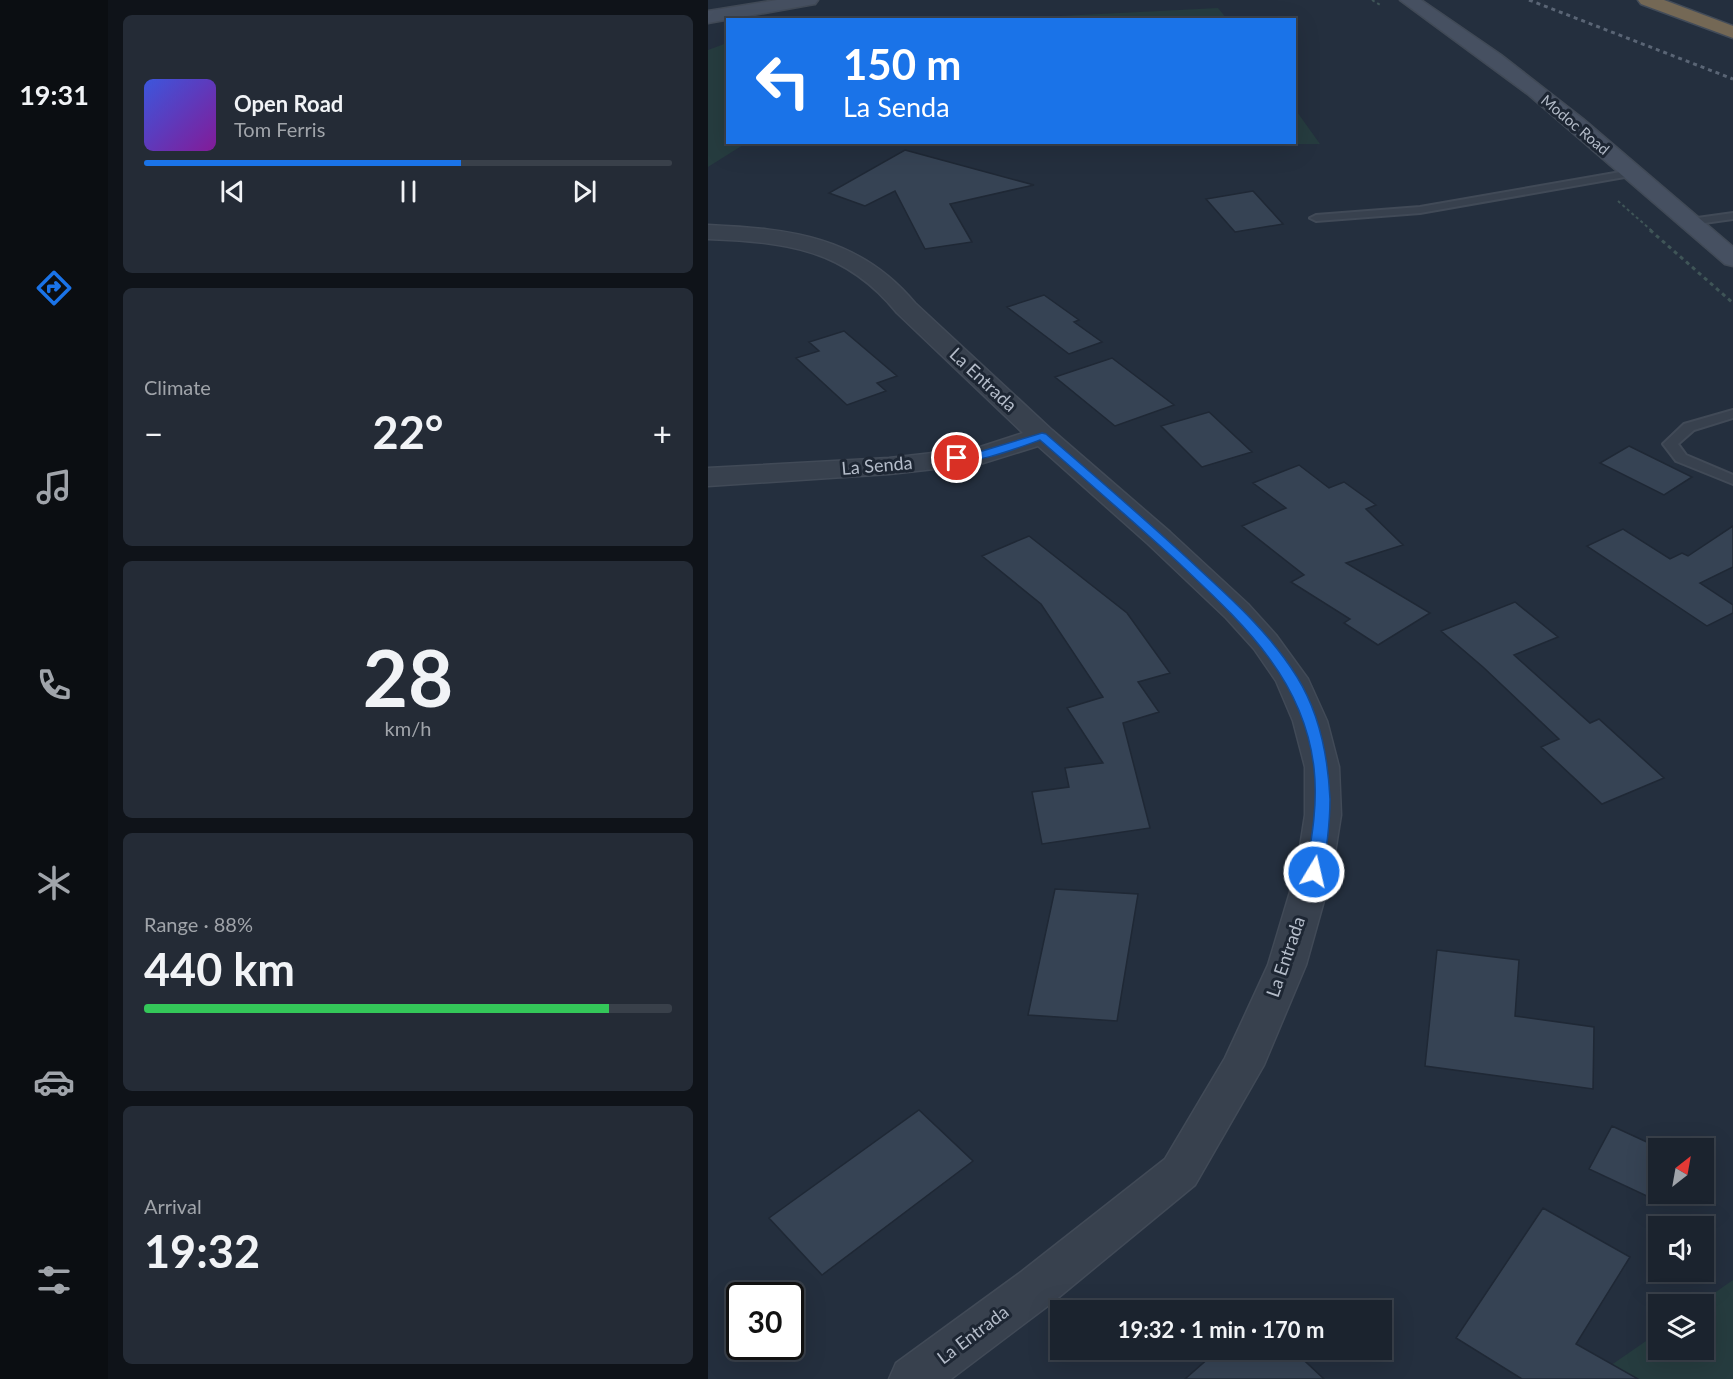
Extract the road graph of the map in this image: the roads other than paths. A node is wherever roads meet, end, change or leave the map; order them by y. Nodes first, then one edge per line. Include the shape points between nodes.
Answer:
1 (809, 0) edge
2 (1409, 0) edge
3 (1647, 0) edge
4 (708, 17) edge
5 (1733, 32) edge
6 (1632, 172) junction
7 (1733, 216) edge
8 (1316, 218) dead end
9 (1690, 222) junction
10 (708, 232) edge
11 (1733, 259) edge
12 (1733, 414) edge
13 (1042, 436) junction
14 (708, 477) edge
15 (1733, 480) edge
16 (914, 1379) edge

1 - 4 street
2 - 6 street, Modoc Road via 1500,62
3 - 5 highway
6 - 8 lane via 1420,210
6 - 9 street, Modoc Road
7 - 9 lane
9 - 11 street, Modoc Road
10 - 13 street, La Entrada via 794,240 863,267
12 - 15 lane via 1689,427 1670,444 1681,458
13 - 14 street, La Senda via 980,456
13 - 16 street, La Entrada via 1159,538 1265,642 1292,679 1310,721 1322,767 1323,815 1314,872 1287,965 1244,1065 1180,1172

